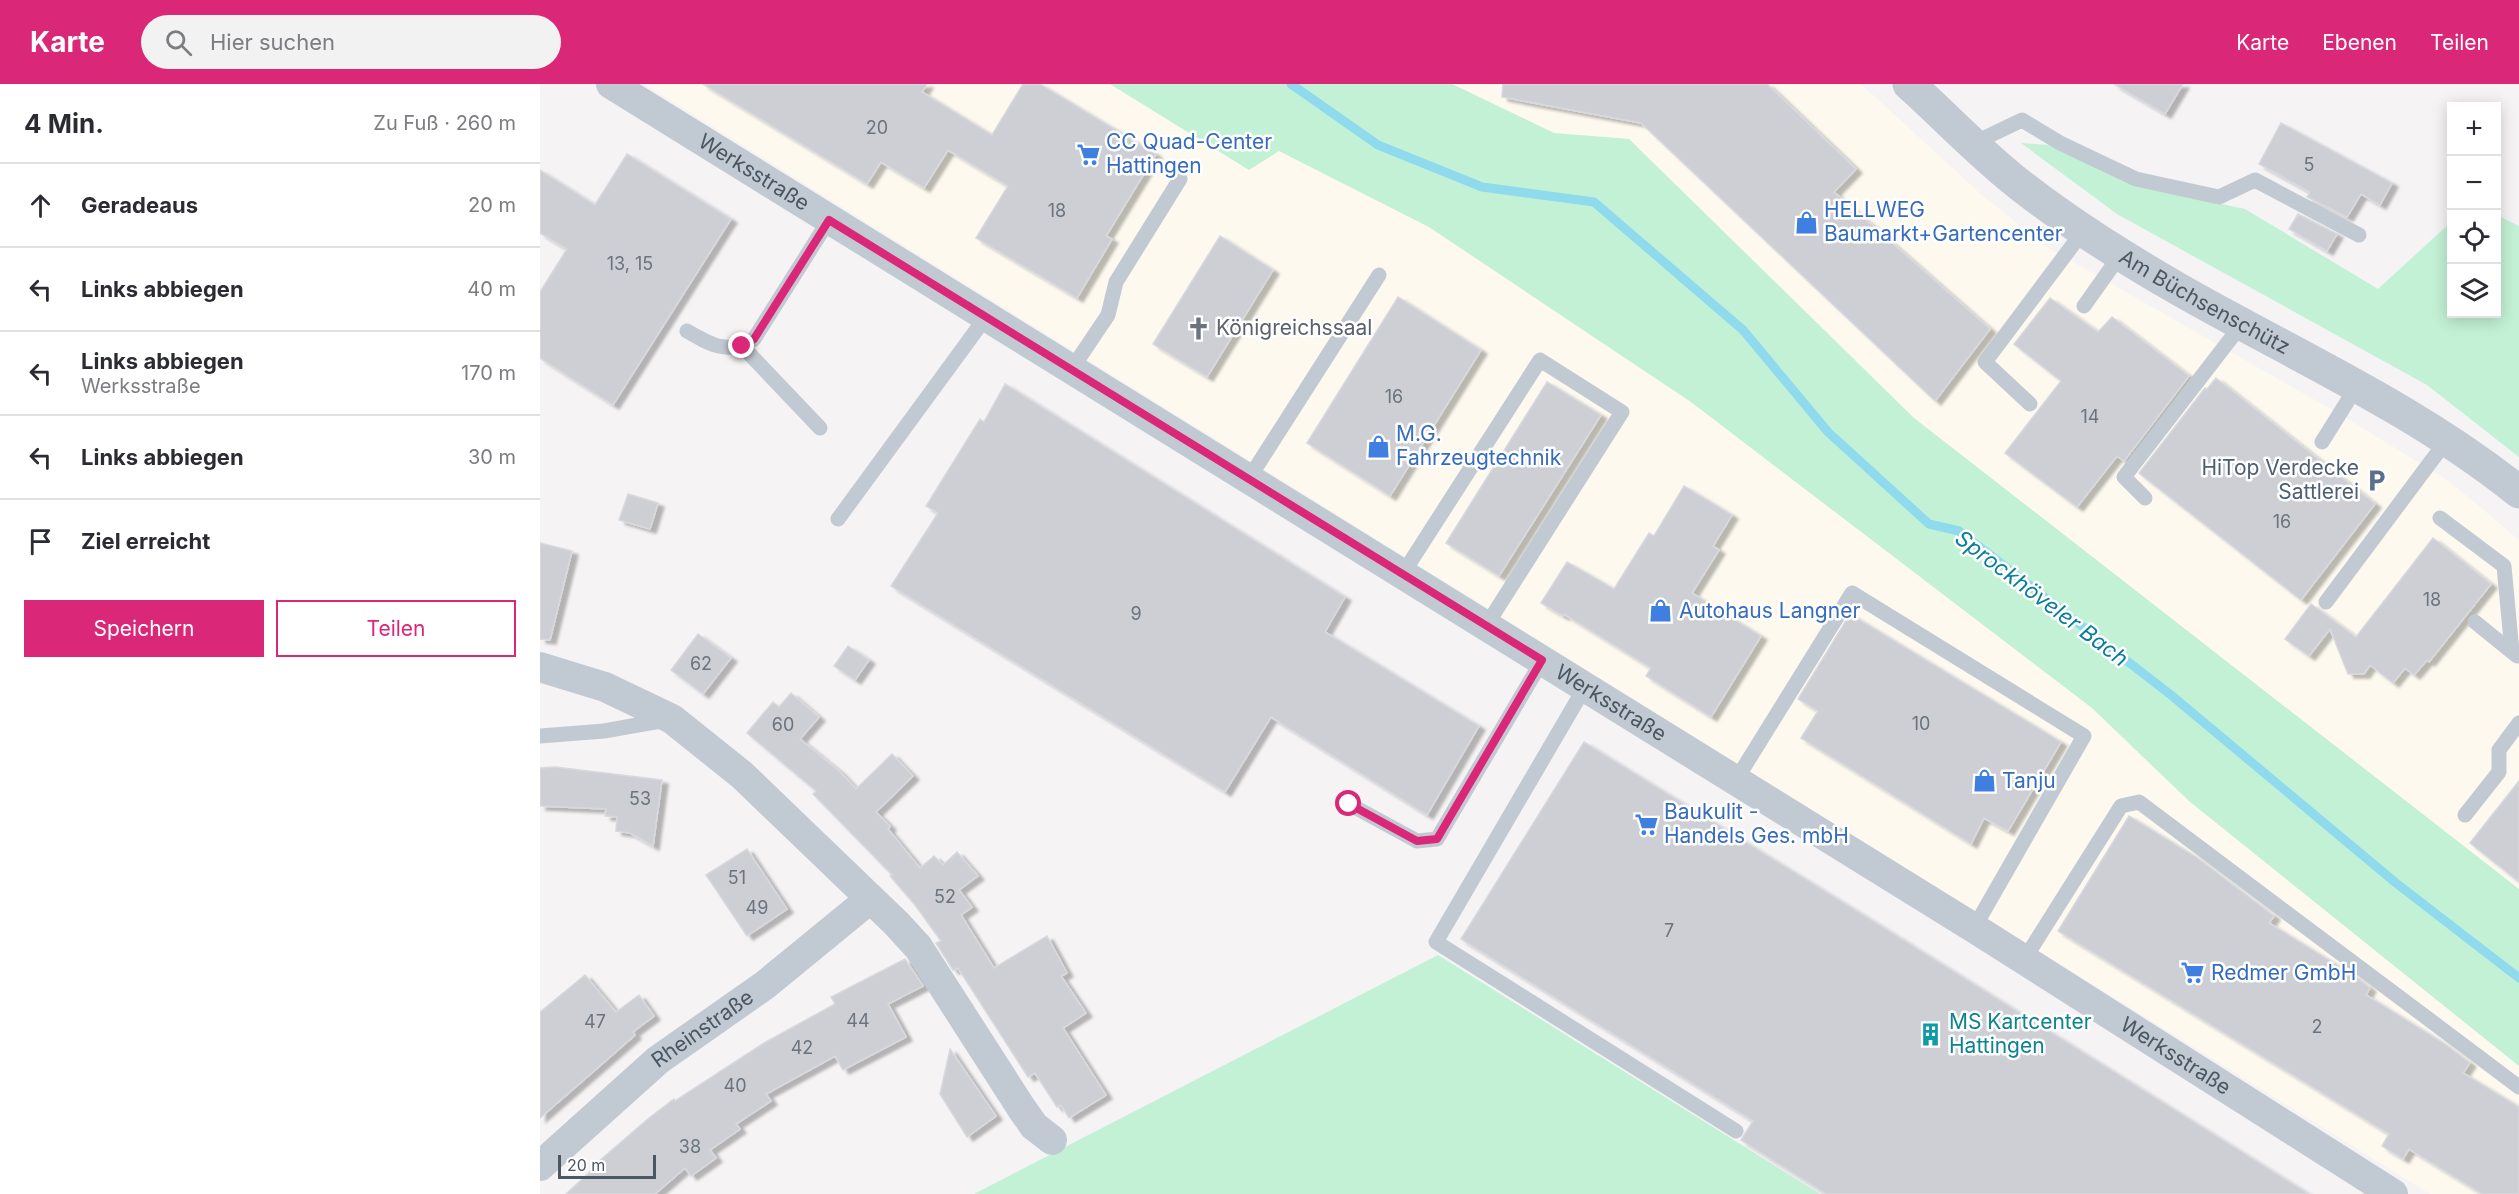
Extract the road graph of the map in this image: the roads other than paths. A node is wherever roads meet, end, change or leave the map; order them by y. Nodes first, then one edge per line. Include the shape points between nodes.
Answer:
1 (611, 84) edge
2 (1909, 84) edge
3 (1974, 143) junction
4 (1180, 178) dead end
5 (829, 220) junction
6 (2084, 230) junction
7 (2359, 235) dead end
8 (2121, 254) junction
9 (1379, 275) dead end
10 (2084, 306) dead end
11 (986, 317) junction
12 (2242, 324) junction
13 (687, 331) dead end
14 (742, 346) junction
15 (1071, 370) junction
16 (2357, 387) junction
17 (2030, 404) dead end
18 (820, 428) dead end
19 (2447, 440) junction
20 (2322, 442) dead end
21 (1248, 480) junction
22 (2519, 492) edge
23 (2145, 498) dead end
24 (2440, 518) dead end
25 (838, 519) dead end
26 (1402, 575) junction
27 (2326, 602) dead end
28 (2475, 622) dead end
29 (1486, 626) junction
30 (2515, 655) edge
31 (1542, 660) junction
32 (540, 667) edge
33 (1585, 687) junction
34 (672, 719) junction
35 (2519, 723) edge
36 (540, 736) edge
37 (1736, 780) junction
38 (1349, 804) dead end
39 (2465, 815) dead end
40 (870, 899) junction
41 (1974, 928) junction
42 (2024, 960) junction
43 (2519, 1088) edge
44 (1736, 1131) dead end
45 (1052, 1140) dead end
46 (540, 1166) edge
47 (2393, 1194) edge

1 - 5 street, Werksstraße
2 - 3 street, Am Büchsenschütz
3 - 6 street, Am Büchsenschütz via 2022,187
3 - 7 lane via 2022,120 2136,179 2219,197 2255,180
4 - 15 lane via 1116,282 1108,315
5 - 11 street, Werksstraße
5 - 14 lane via 754,339
6 - 8 street, Am Büchsenschütz
6 - 17 lane via 1985,362
8 - 10 lane
8 - 12 street, Am Büchsenschütz
9 - 21 lane
11 - 15 street, Werksstraße
11 - 25 lane
12 - 16 street, Am Büchsenschütz
12 - 23 lane via 2124,477
13 - 14 lane via 722,348
14 - 18 lane
15 - 21 street, Werksstraße
16 - 19 street, Am Büchsenschütz
16 - 20 lane
19 - 22 street, Am Büchsenschütz
19 - 27 lane
21 - 26 street, Werksstraße
24 - 30 lane via 2504,566
26 - 29 street, Werksstraße
26 - 29 lane via 1540,360 1622,412
28 - 30 lane
29 - 31 street, Werksstraße
31 - 33 street, Werksstraße
31 - 38 lane via 1437,839 1417,841
32 - 34 street via 605,687
33 - 37 street, Werksstraße
33 - 44 lane via 1436,942
34 - 36 lane
34 - 40 street via 742,775
35 - 39 lane via 2499,750 2499,772
37 - 41 street, Werksstraße
37 - 41 lane via 1852,593 2084,736
40 - 45 street via 918,947 1022,1109 1034,1126
40 - 46 street, Rheinstraße via 765,985 658,1060
41 - 42 street, Werksstraße
42 - 43 lane via 2121,806 2139,802
42 - 47 street, Werksstraße

